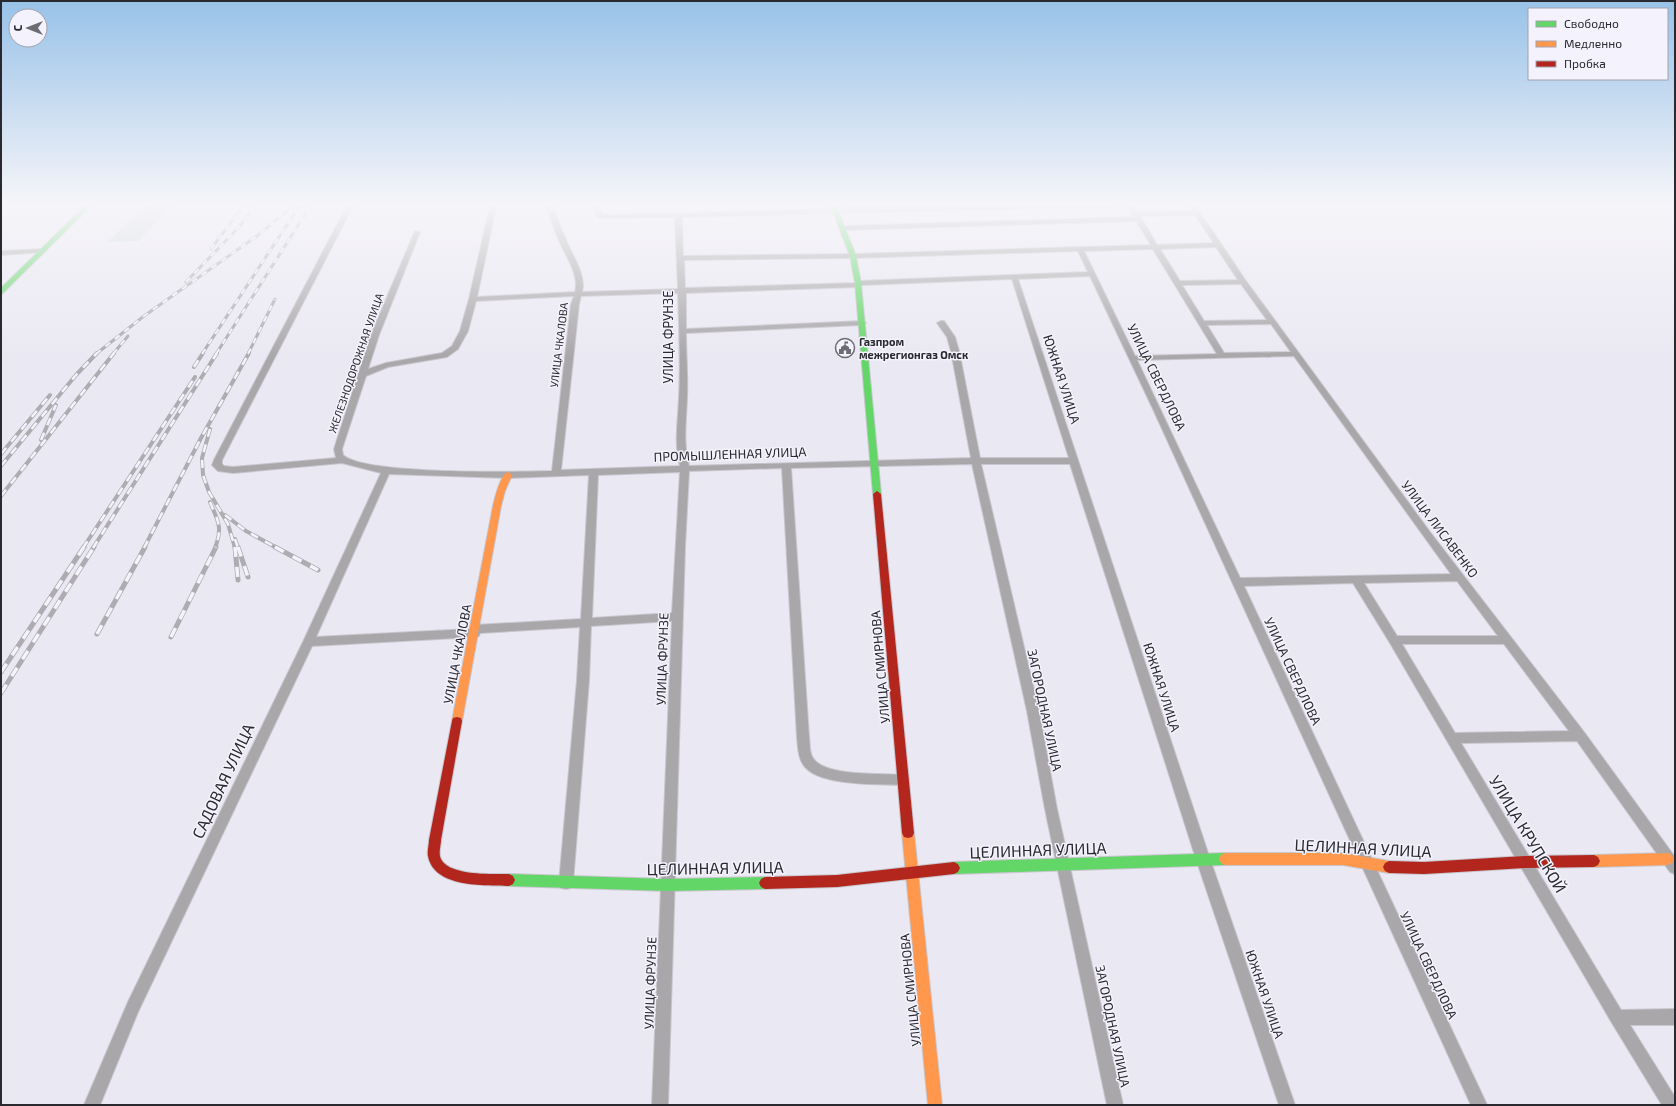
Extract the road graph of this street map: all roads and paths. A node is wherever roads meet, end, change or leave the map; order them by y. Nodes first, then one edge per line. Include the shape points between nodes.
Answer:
1 (40, 254) edge
2 (325, 254) edge
3 (409, 254) edge
4 (483, 254) edge
5 (569, 254) edge
6 (681, 254) edge
7 (943, 254) edge
8 (1082, 254) edge
9 (1159, 254) edge
10 (1223, 254) edge
11 (853, 256) junction
12 (681, 258) junction
13 (1091, 274) junction
14 (1014, 276) junction
15 (1243, 282) junction
16 (1178, 283) junction
17 (858, 284) junction
18 (682, 291) junction
19 (1, 292) edge
20 (579, 294) junction
21 (473, 299) junction
22 (1272, 322) junction
23 (862, 323) junction
24 (941, 323) dead end
25 (1202, 323) junction
26 (682, 332) junction
27 (1297, 354) junction
28 (1222, 356) junction
29 (1133, 358) junction
30 (363, 374) junction
31 (343, 460) junction
32 (976, 461) junction
33 (1075, 461) junction
34 (874, 463) junction
35 (786, 465) junction
36 (685, 468) junction
37 (594, 471) junction
38 (386, 472) junction
39 (556, 472) junction
40 (508, 475) junction
41 (1460, 577) junction
42 (1356, 579) junction
43 (1236, 582) junction
44 (677, 617) junction
45 (585, 623) junction
46 (475, 631) junction
47 (1394, 640) junction
48 (1508, 640) junction
49 (308, 642) junction
50 (1580, 736) junction
51 (1452, 738) junction
52 (904, 780) junction
53 (436, 840) joint
54 (1203, 859) junction
55 (1668, 859) junction
56 (1366, 862) junction
57 (1525, 862) junction
58 (1064, 864) junction
59 (1675, 868) edge
60 (912, 872) junction
61 (566, 883) junction
62 (668, 885) junction
63 (1675, 1017) edge
64 (1617, 1018) junction
65 (92, 1105) edge
66 (660, 1105) edge
67 (935, 1105) edge
68 (1115, 1105) edge
69 (1287, 1105) edge
70 (1479, 1105) edge
71 (1671, 1105) edge

1 - 19 street
2 - 31 street via 217,464 221,469 233,470
3 - 30 street, ЖЕЛЕЗНОДОРОЖНАЯ УЛИЦА via 375,335
4 - 21 street
5 - 20 street, УЛИЦА ЧКАЛОВА via 579,280
6 - 12 street, УЛИЦА ФРУНЗЕ
7 - 11 street
8 - 13 street, УЛИЦА СВЕРДЛОВА
9 - 16 street
10 - 15 street, УЛИЦА ЛИСАВЕНКО
11 - 12 street
11 - 17 street, УЛИЦА СМИРНОВА
12 - 18 street, УЛИЦА ФРУНЗЕ
13 - 14 street
13 - 29 street, УЛИЦА СВЕРДЛОВА
14 - 17 street
14 - 33 street, ЮЖНАЯ УЛИЦА
15 - 16 street
15 - 22 street, УЛИЦА ЛИСАВЕНКО
16 - 25 street
17 - 18 street
17 - 23 street, УЛИЦА СМИРНОВА
18 - 20 street
18 - 26 street, УЛИЦА ФРУНЗЕ
20 - 21 street
20 - 39 street, УЛИЦА ЧКАЛОВА via 575,304
21 - 30 street via 464,331 451,352 436,358 386,365
22 - 25 street
22 - 27 street, УЛИЦА ЛИСАВЕНКО
23 - 26 street
23 - 34 street, УЛИЦА СМИРНОВА
24 - 32 street, ЗАГОРОДНАЯ УЛИЦА via 951,337 955,351
25 - 28 street
26 - 36 street, УЛИЦА ФРУНЗЕ via 680,431
27 - 28 street
27 - 41 street, УЛИЦА ЛИСАВЕНКО via 1426,534
28 - 29 street
29 - 43 street, УЛИЦА СВЕРДЛОВА
30 - 31 street, ЖЕЛЕЗНОДОРОЖНАЯ УЛИЦА via 338,449
31 - 38 street
32 - 33 street, ПРОМЫШЛЕННАЯ УЛИЦА
32 - 34 street, ПРОМЫШЛЕННАЯ УЛИЦА
32 - 58 street, ЗАГОРОДНАЯ УЛИЦА via 1033,711
33 - 54 street, ЮЖНАЯ УЛИЦА
34 - 35 street, ПРОМЫШЛЕННАЯ УЛИЦА
34 - 52 street, УЛИЦА СМИРНОВА
35 - 36 street, ПРОМЫШЛЕННАЯ УЛИЦА
35 - 52 street via 804,751 808,762 816,770 830,775
36 - 37 street, ПРОМЫШЛЕННАЯ УЛИЦА
36 - 44 street, УЛИЦА ФРУНЗЕ
37 - 39 street, ПРОМЫШЛЕННАЯ УЛИЦА
37 - 45 street
38 - 40 street, ПРОМЫШЛЕННАЯ УЛИЦА
38 - 49 street, САДОВАЯ УЛИЦА
39 - 40 street, ПРОМЫШЛЕННАЯ УЛИЦА
40 - 46 street, УЛИЦА ЧКАЛОВА via 497,506
41 - 42 street
41 - 48 street, УЛИЦА ЛИСАВЕНКО
42 - 43 street
42 - 47 street, УЛИЦА КРУПСКОЙ
43 - 56 street, УЛИЦА СВЕРДЛОВА
44 - 45 street
44 - 62 street, УЛИЦА ФРУНЗЕ
45 - 46 street
45 - 61 street via 583,680
46 - 49 street
46 - 53 street, УЛИЦА ЧКАЛОВА
47 - 48 street
47 - 51 street, УЛИЦА КРУПСКОЙ
48 - 50 street, УЛИЦА ЛИСАВЕНКО
49 - 65 street, САДОВАЯ УЛИЦА via 134,1007
50 - 51 street
50 - 55 street, УЛИЦА ЛИСАВЕНКО
51 - 57 street, УЛИЦА КРУПСКОЙ
52 - 60 street, УЛИЦА СМИРНОВА
53 - 61 street, ЦЕЛИННАЯ УЛИЦА via 434,857 443,871 465,878
54 - 56 street, ЦЕЛИННАЯ УЛИЦА via 1343,859
54 - 58 street, ЦЕЛИННАЯ УЛИЦА
54 - 69 street, ЮЖНАЯ УЛИЦА
55 - 57 street, ЦЕЛИННАЯ УЛИЦА
55 - 59 street, УЛИЦА ЛИСАВЕНКО
56 - 57 street, ЦЕЛИННАЯ УЛИЦА via 1392,868
56 - 70 street, УЛИЦА СВЕРДЛОВА
57 - 64 street, УЛИЦА КРУПСКОЙ
58 - 60 street, ЦЕЛИННАЯ УЛИЦА
58 - 68 street, ЗАГОРОДНАЯ УЛИЦА
60 - 62 street, ЦЕЛИННАЯ УЛИЦА via 837,881
60 - 67 street, УЛИЦА СМИРНОВА
61 - 62 street, ЦЕЛИННАЯ УЛИЦА
62 - 66 street, УЛИЦА ФРУНЗЕ
63 - 64 street
64 - 71 street, УЛИЦА КРУПСКОЙ

